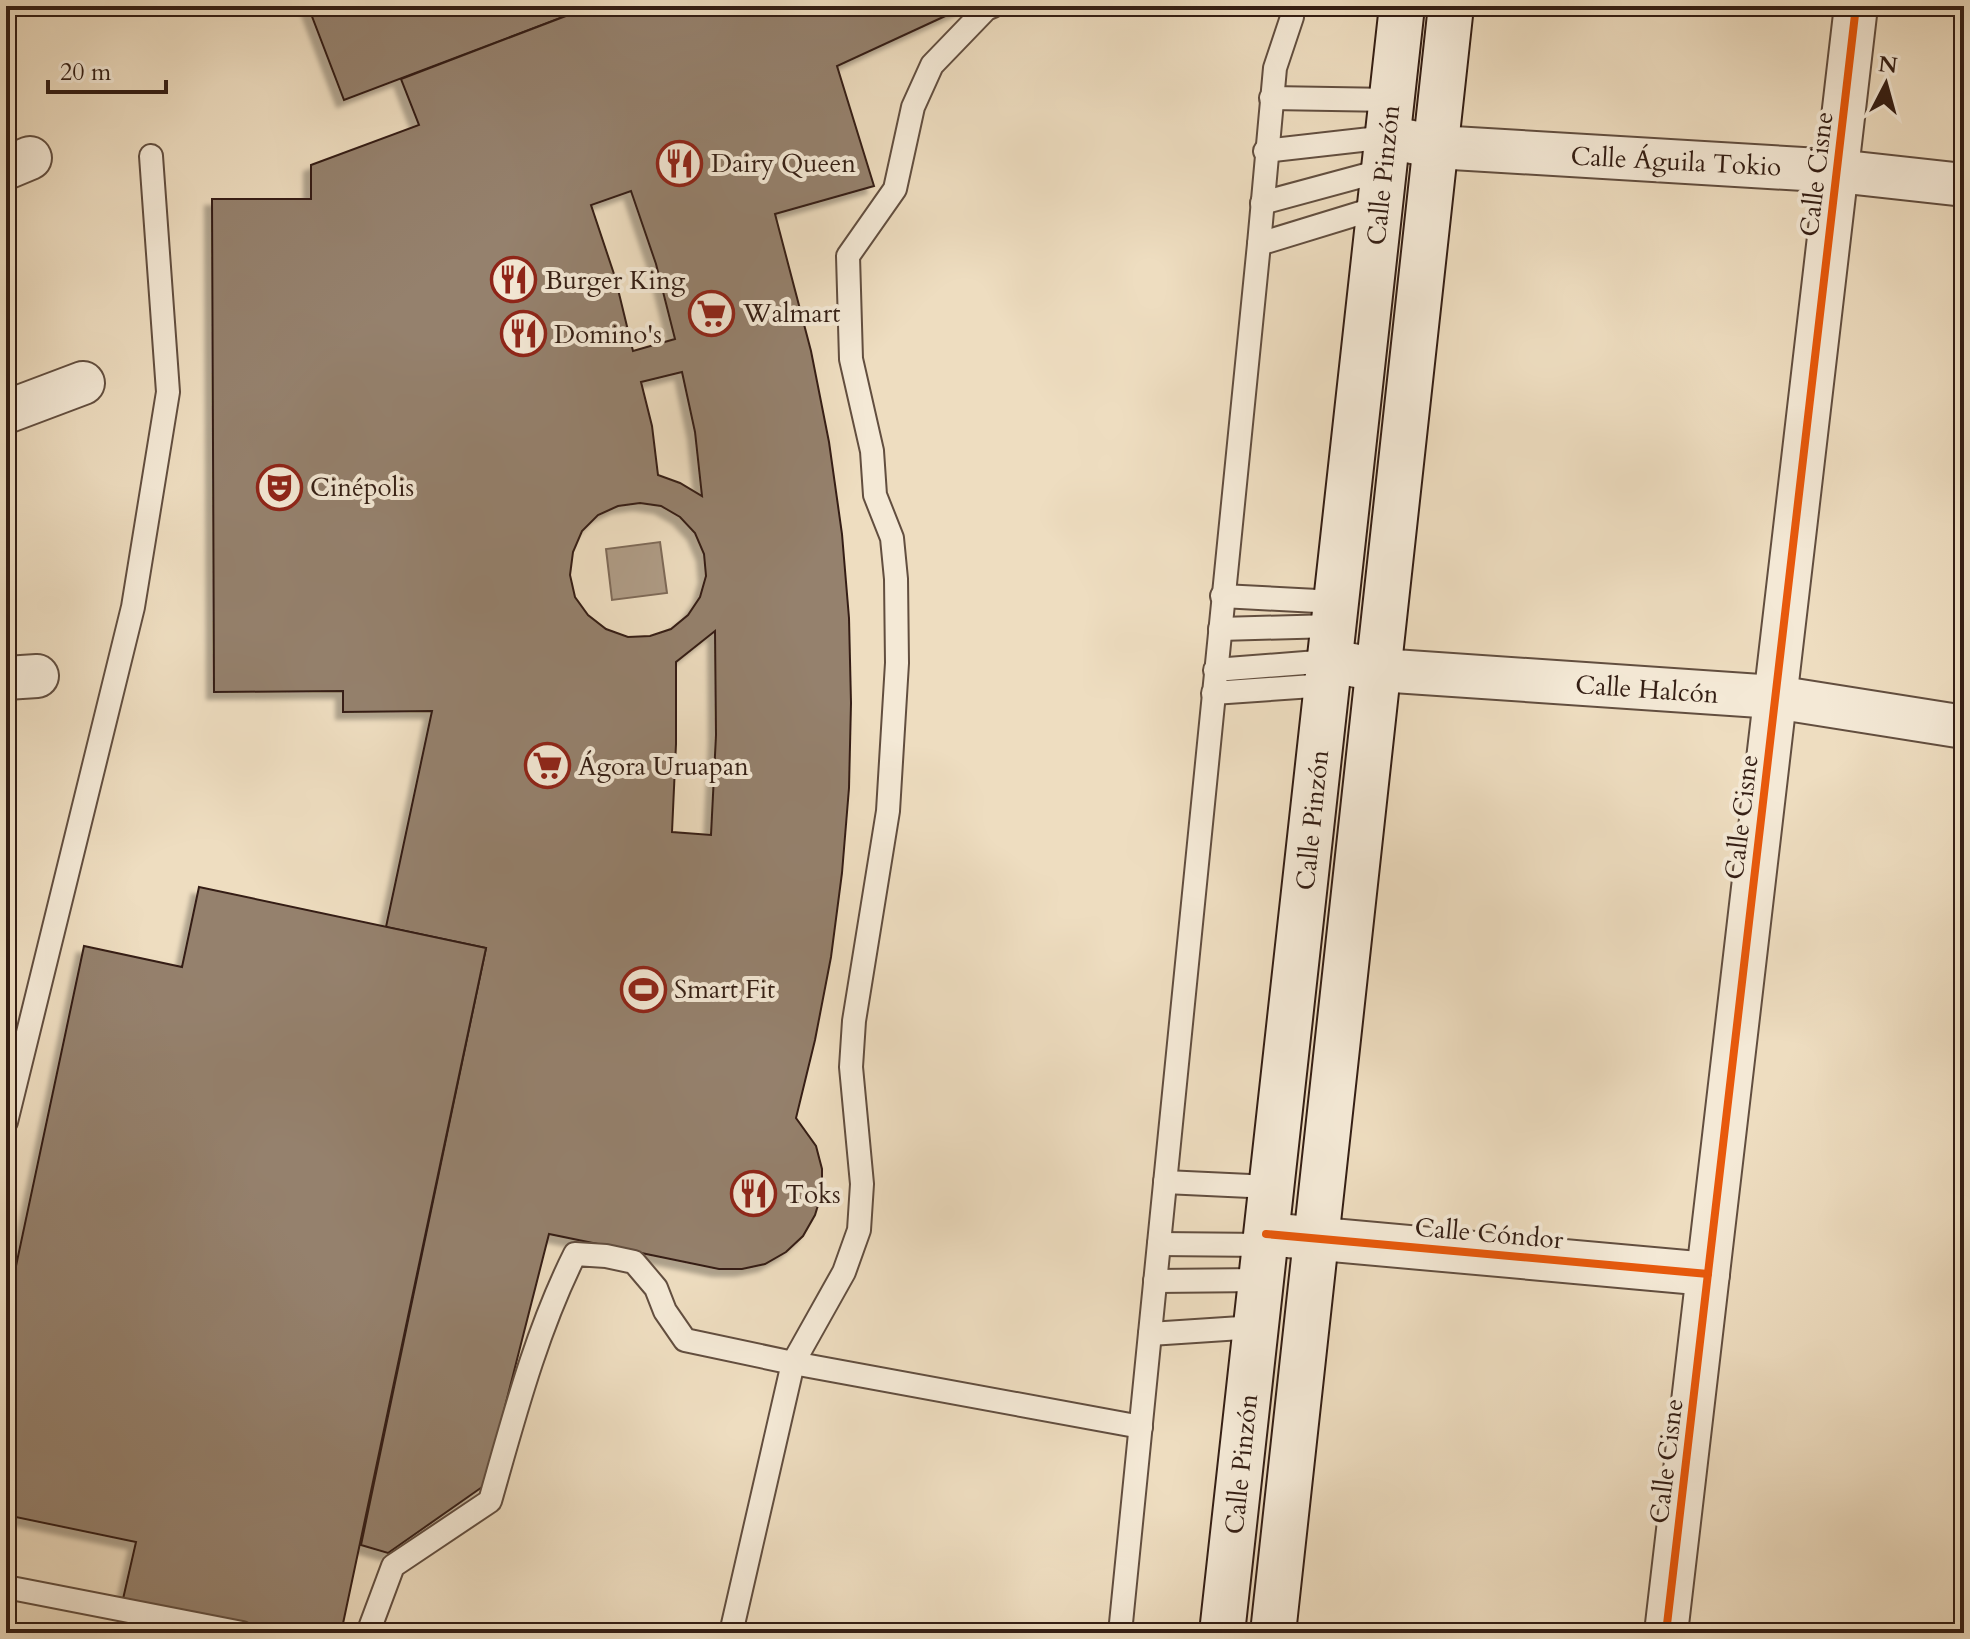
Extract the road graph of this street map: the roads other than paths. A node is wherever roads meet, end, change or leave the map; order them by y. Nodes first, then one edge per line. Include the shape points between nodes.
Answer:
1 (993, 6) edge
2 (1289, 6) edge
3 (1402, 6) edge
4 (1451, 6) edge
5 (1856, 6) edge
6 (1271, 98) junction
7 (1436, 147) junction
8 (1265, 151) junction
9 (1386, 154) junction
10 (151, 156) dead end
11 (1837, 171) junction
12 (1964, 185) edge
13 (1262, 203) junction
14 (1259, 244) junction
15 (83, 383) dead end
16 (6, 412) edge
17 (1222, 596) junction
18 (1220, 629) junction
19 (1332, 644) junction
20 (1215, 670) junction
21 (1379, 670) junction
22 (1213, 693) junction
23 (1775, 697) junction
24 (1964, 727) edge
25 (6, 1122) edge
26 (1165, 1182) junction
27 (1271, 1187) junction
28 (1317, 1237) junction
29 (1159, 1244) junction
30 (1264, 1253) junction
31 (1708, 1274) junction
32 (1155, 1281) junction
33 (1256, 1327) junction
34 (1150, 1334) junction
35 (793, 1363) junction
36 (1141, 1427) junction
37 (6, 1587) edge
38 (242, 1633) edge
39 (368, 1633) edge
40 (731, 1633) edge
41 (1120, 1633) edge
42 (1222, 1633) edge
43 (1273, 1633) edge
44 (1666, 1633) edge

1 - 35 lane via 932,65 913,107 895,189 848,256 851,359 872,451 875,495 892,538 896,579 894,729 888,811 854,1021 851,1067 862,1184 859,1230 844,1272
2 - 6 lane via 1292,17
3 - 9 main road, Calle Pinzón
4 - 7 main road, Calle Pinzón
5 - 11 street, Calle Cisne
6 - 8 lane
6 - 9 lane
7 - 9 street, Calle Águila Tokio
7 - 11 street, Calle Águila Tokio
7 - 21 main road, Calle Pinzón
8 - 9 lane
8 - 13 lane
9 - 13 lane
9 - 14 lane
9 - 19 main road, Calle Pinzón
10 - 25 lane via 168,392 133,607
11 - 12 street, Calle Águila Tokio
11 - 23 street, Calle Cisne
13 - 14 lane
14 - 17 lane
15 - 16 street
17 - 18 lane
17 - 19 lane
18 - 19 lane
18 - 20 lane
19 - 20 lane
19 - 21 street, Calle Halcón
19 - 22 lane
19 - 27 main road, Calle Pinzón
20 - 22 lane
21 - 23 street, Calle Halcón
21 - 28 main road, Calle Pinzón
22 - 26 lane
23 - 24 street, Calle Halcón
23 - 31 street, Calle Cisne
26 - 27 lane
26 - 29 lane
27 - 30 main road, Calle Pinzón
28 - 30 street, Calle Cóndor
28 - 31 street, Calle Cóndor
28 - 43 main road, Calle Pinzón
29 - 30 lane
29 - 32 lane
30 - 32 lane
30 - 33 main road, Calle Pinzón
31 - 44 street, Calle Cisne
32 - 34 lane
33 - 34 lane
33 - 42 main road, Calle Pinzón
34 - 36 lane
35 - 36 lane
35 - 39 lane via 685,1340 656,1288 634,1262 575,1254 524,1381 490,1501 393,1566
35 - 40 lane
36 - 41 lane
37 - 38 lane

